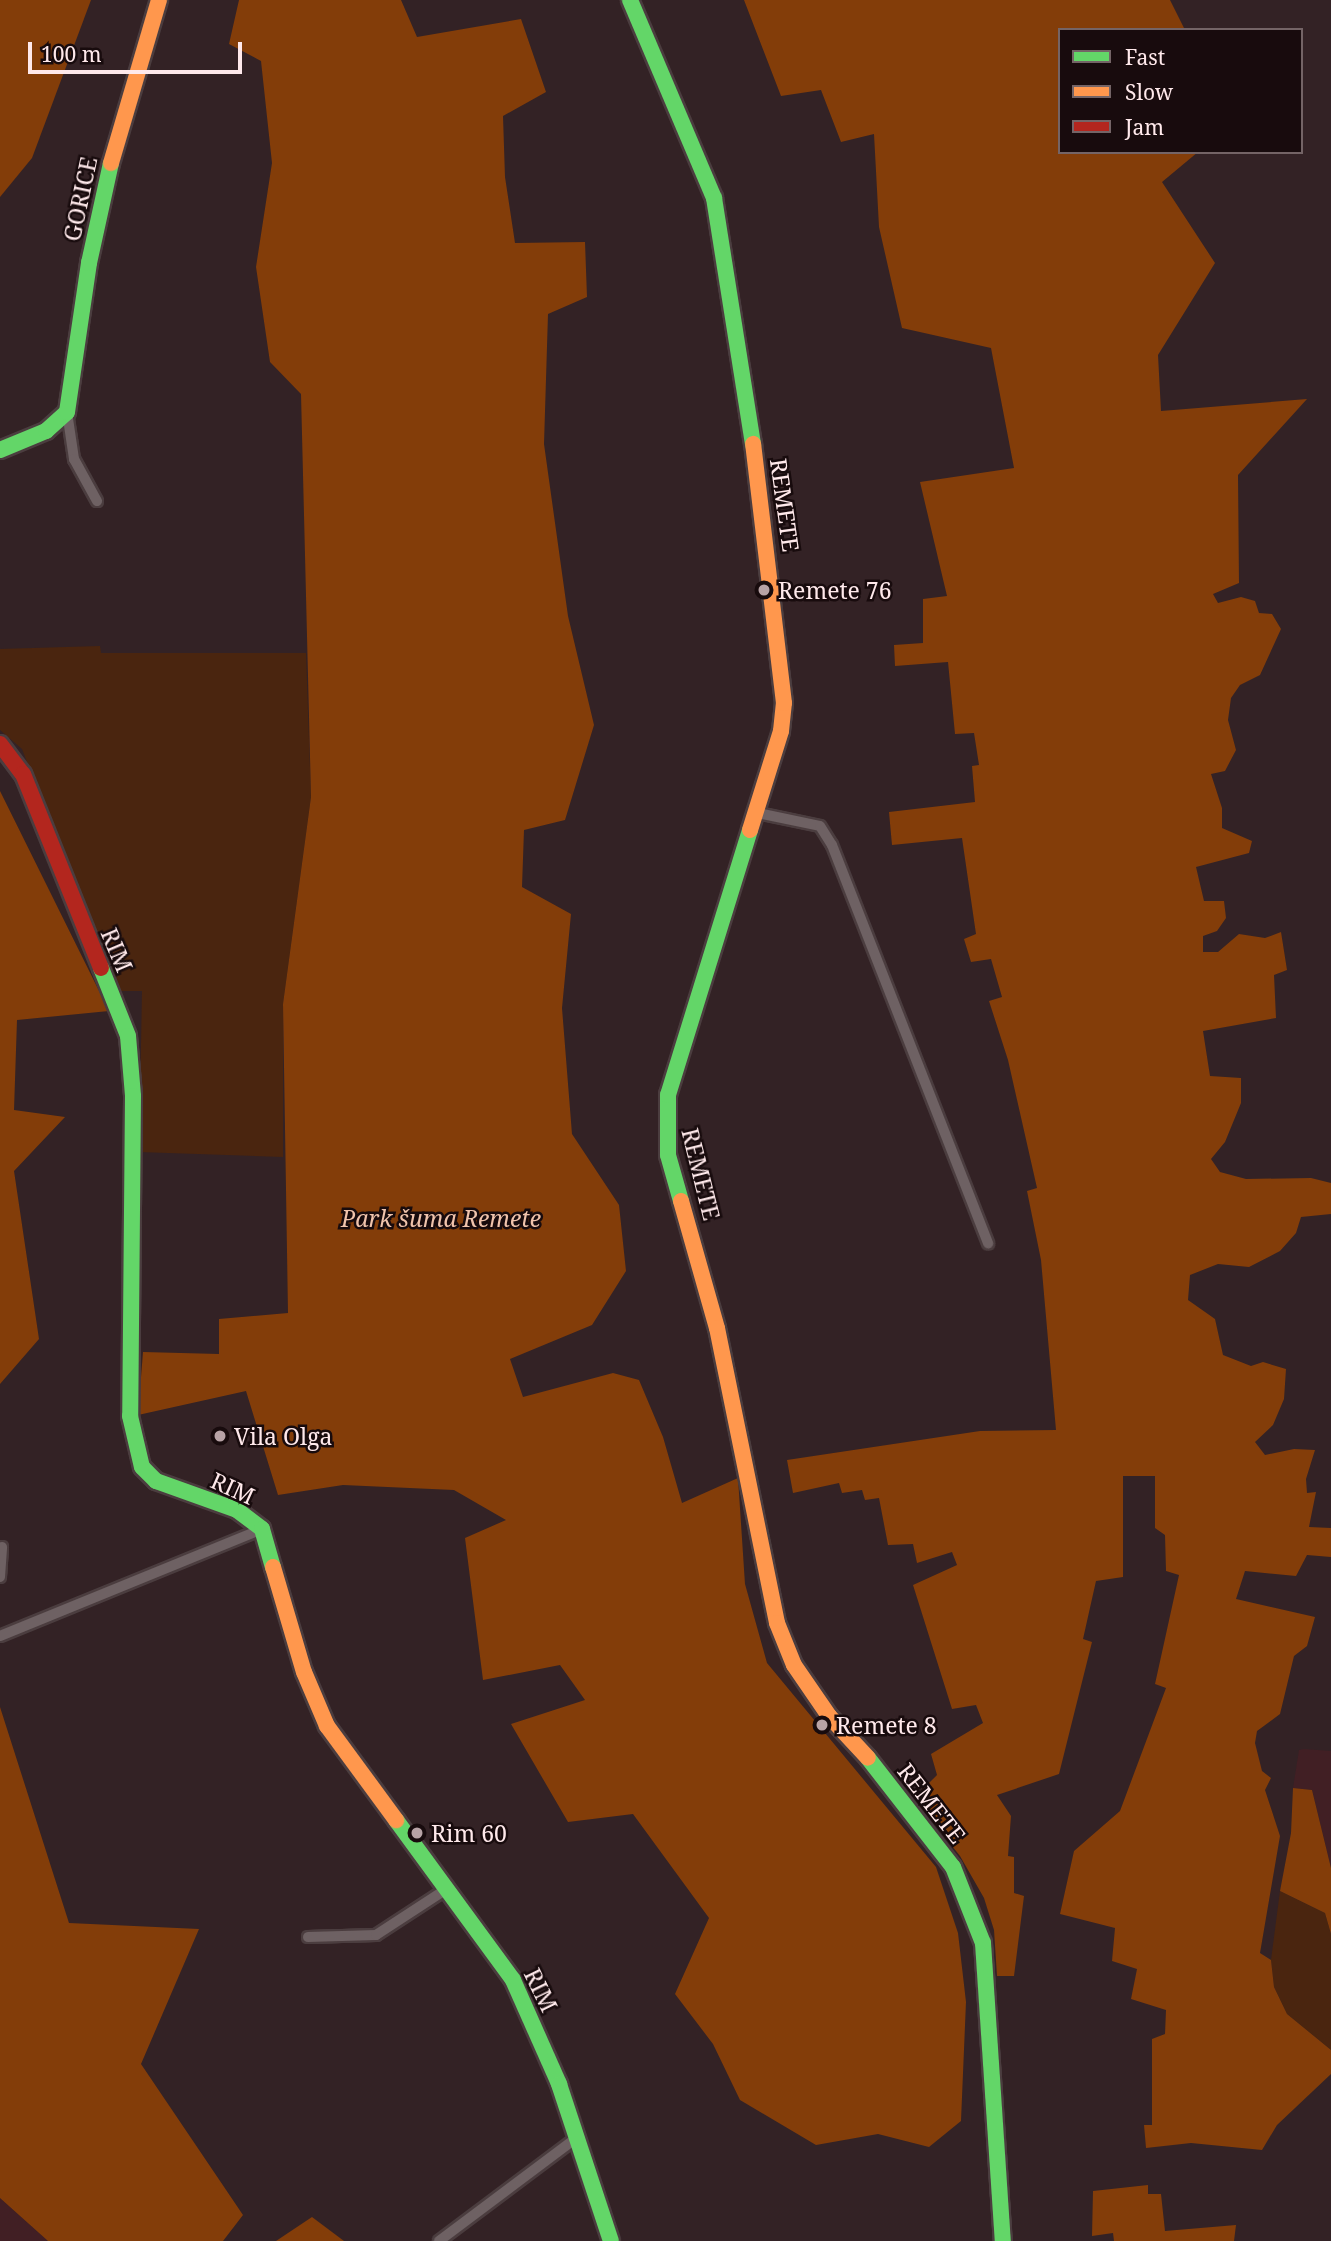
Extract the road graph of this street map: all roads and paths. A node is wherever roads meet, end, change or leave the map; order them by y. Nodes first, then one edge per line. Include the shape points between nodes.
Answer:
1 (159, 0) edge
2 (630, 0) edge
3 (67, 412) junction
4 (0, 450) edge
5 (97, 501) dead end
6 (0, 744) edge
7 (753, 812) junction
8 (988, 1244) dead end
9 (262, 1529) junction
10 (2, 1547) dead end
11 (0, 1577) edge
12 (0, 1636) edge
13 (448, 1888) junction
14 (308, 1937) dead end
15 (575, 2139) junction
16 (439, 2241) edge
17 (611, 2241) edge
18 (1003, 2241) edge

1 - 3 street, GORICE via 116,139 89,263
2 - 7 street, REMETE via 714,198 733,310 775,596 784,703 781,731
3 - 4 street via 46,431
3 - 5 street, GORICE via 74,459
6 - 9 street, RIM via 23,774 128,1036 133,1096 130,1416 135,1447 142,1467 156,1482 237,1510
7 - 8 street via 820,826 832,845
7 - 18 street, REMETE via 668,1095 668,1155 718,1328 781,1633 794,1665 829,1716 864,1753 953,1867 983,1943
9 - 12 street
9 - 13 street, RIM via 304,1672 327,1727
10 - 11 street
13 - 14 street via 376,1935
13 - 15 street, RIM via 513,1980 559,2084
15 - 16 street
15 - 17 street, RIM

